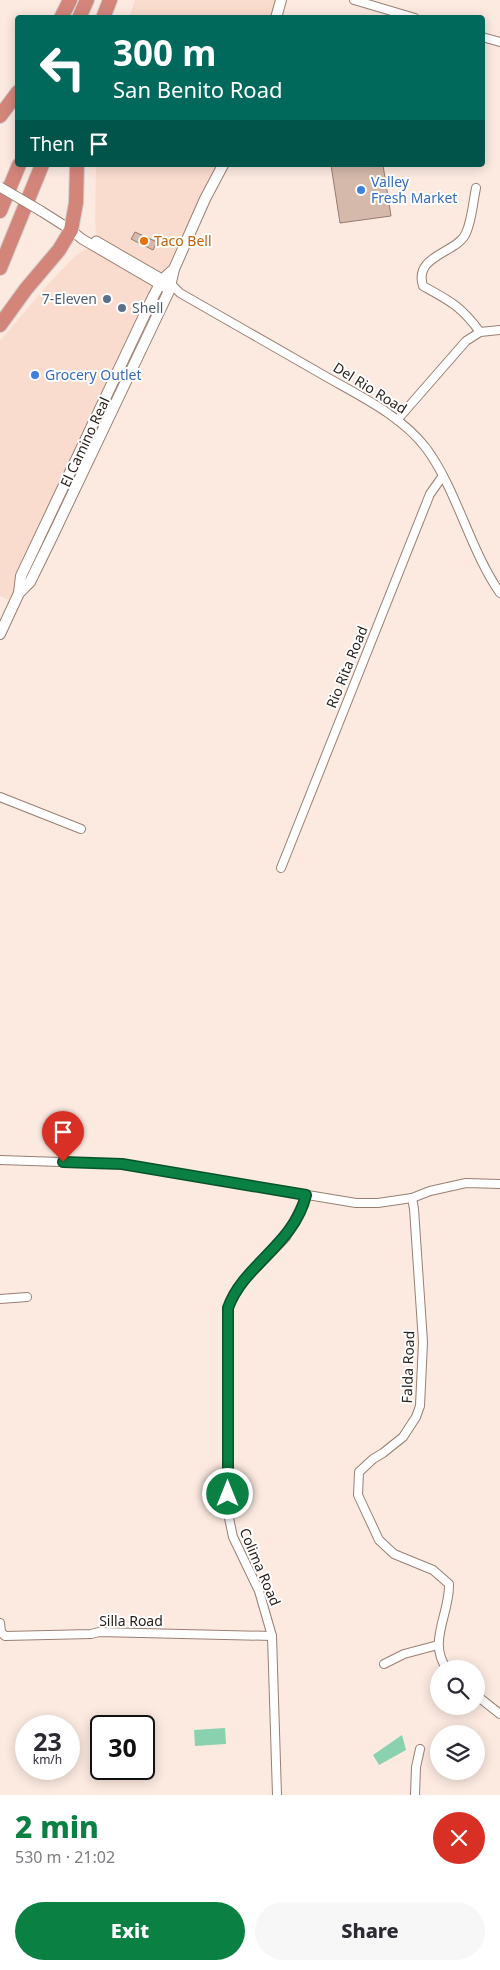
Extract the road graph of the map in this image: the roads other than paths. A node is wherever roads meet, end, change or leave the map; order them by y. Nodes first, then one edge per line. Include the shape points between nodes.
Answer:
1 (70, 0) edge
2 (87, 0) edge
3 (111, 0) edge
4 (281, 0) edge
5 (354, 0) edge
6 (63, 15) edge
7 (80, 15) edge
8 (104, 15) edge
9 (108, 15) edge
10 (277, 15) edge
11 (405, 15) edge
12 (485, 38) edge
13 (500, 42) edge
14 (15, 96) edge
15 (0, 116) edge
16 (18, 167) edge
17 (41, 167) edge
18 (77, 167) edge
19 (222, 167) edge
20 (0, 187) edge
21 (476, 188) dead end
22 (0, 211) edge
23 (71, 230) junction
24 (0, 268) edge
25 (174, 268) junction
26 (161, 282) junction
27 (174, 290) junction
28 (0, 325) edge
29 (500, 330) edge
30 (480, 332) junction
31 (397, 420) junction
32 (442, 477) junction
33 (19, 593) junction
34 (500, 593) edge
35 (0, 634) edge
36 (0, 797) edge
37 (82, 829) dead end
38 (280, 868) dead end
39 (0, 1160) edge
40 (500, 1184) edge
41 (306, 1195) junction
42 (412, 1198) junction
43 (27, 1297) dead end
44 (0, 1299) edge
45 (0, 1623) edge
46 (272, 1636) junction
47 (438, 1645) junction
48 (442, 1660) edge
49 (384, 1664) dead end
50 (485, 1702) edge
51 (500, 1714) edge
52 (420, 1749) dead end
53 (277, 1795) edge
54 (415, 1795) edge

1 - 6 highway
2 - 7 highway
3 - 8 highway
3 - 9 highway
4 - 10 main road
5 - 11 street
12 - 13 street
14 - 15 highway
16 - 22 highway
17 - 24 highway
18 - 23 highway
19 - 25 main road, El Camino Real
20 - 23 street, Del Rio Road, bridge
21 - 30 street via 466,234 432,259 420,278 423,286 454,303 469,316
23 - 26 street, Del Rio Road
23 - 28 highway
25 - 26 main road, El Camino Real
25 - 27 main road, El Camino Real
26 - 27 street, Del Rio Road
26 - 33 main road, El Camino Real via 21,576
27 - 31 street, Del Rio Road
27 - 33 main road, El Camino Real via 35,573
29 - 30 street
30 - 31 street via 460,347
31 - 32 street, Del Rio Road via 424,446
32 - 34 street, Del Rio Road via 481,562
32 - 38 street, Rio Rita Road via 430,494
33 - 35 main road, El Camino Real
36 - 37 street
39 - 41 street via 122,1164
40 - 42 street via 466,1184
41 - 42 street via 356,1203
41 - 46 street, Colima Road via 286,1237 240,1285 228,1308 228,1518 233,1537 258,1591
42 - 47 street, Falda Road via 423,1342 420,1406 403,1437 359,1472 358,1495 379,1540 388,1550 433,1570 449,1584 450,1596
43 - 44 street
45 - 46 street, Silla Road via 4,1636 99,1632
46 - 53 street, Colima Road
47 - 48 street
47 - 49 street via 404,1654
50 - 51 street
52 - 54 street

